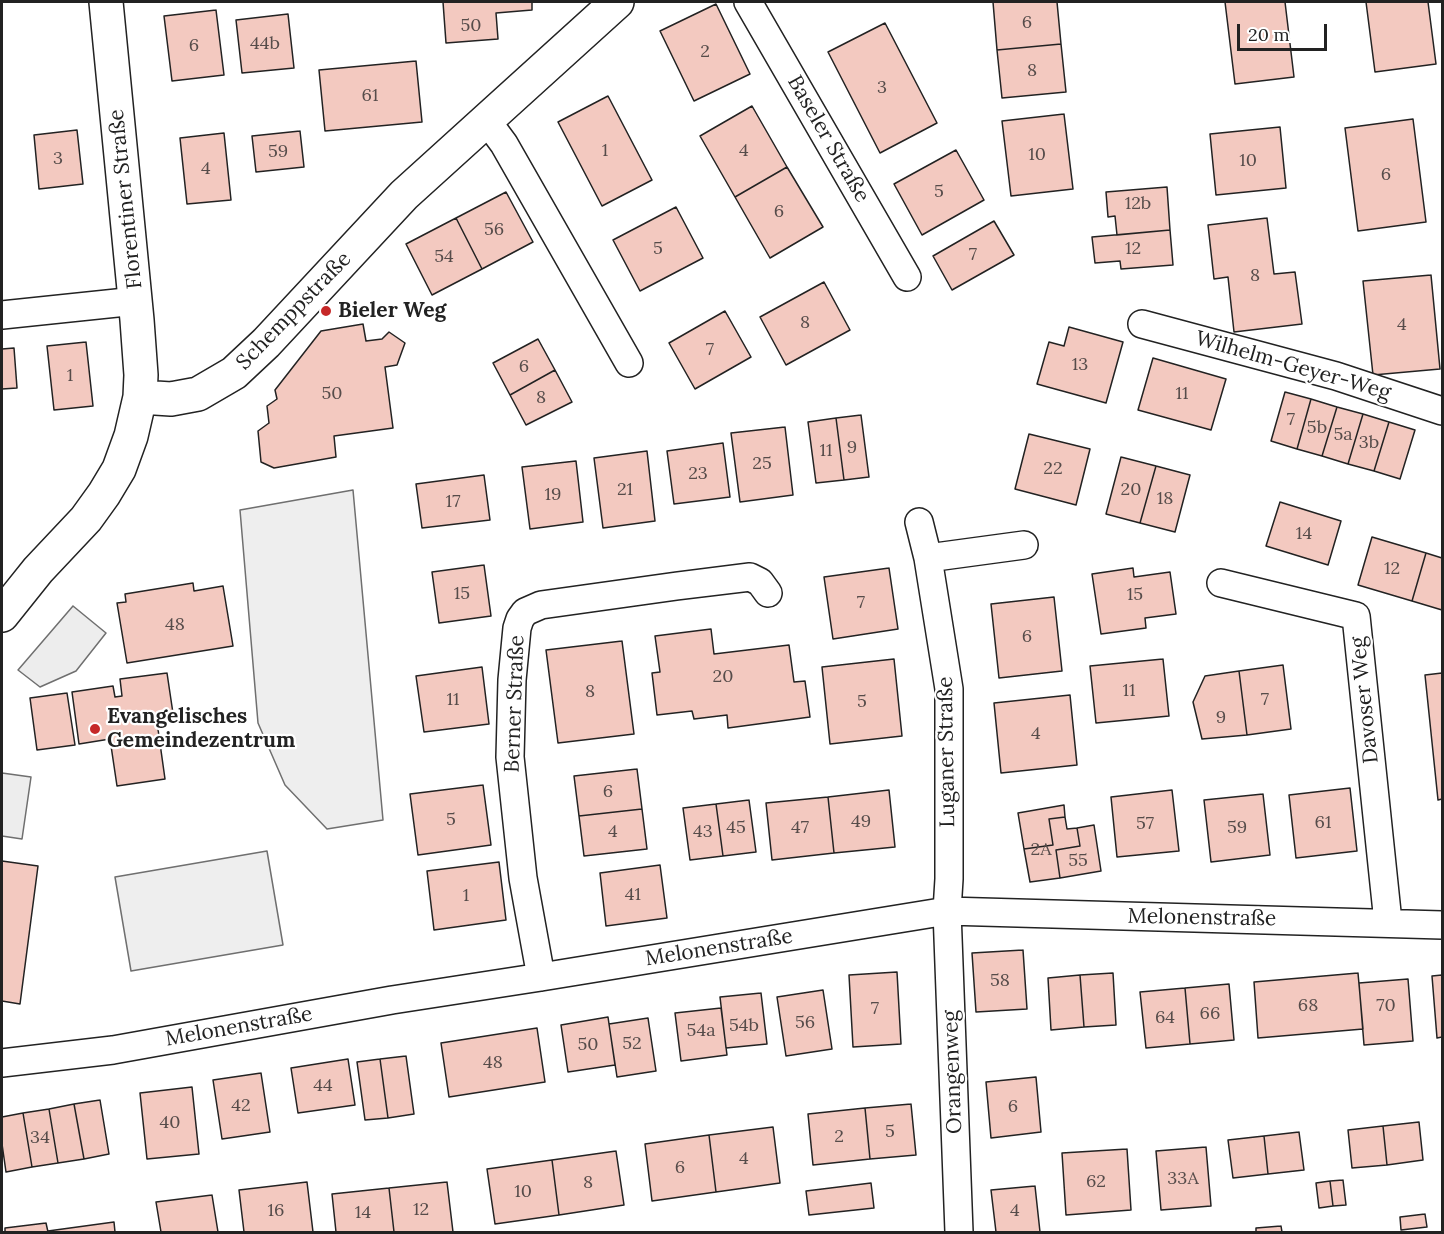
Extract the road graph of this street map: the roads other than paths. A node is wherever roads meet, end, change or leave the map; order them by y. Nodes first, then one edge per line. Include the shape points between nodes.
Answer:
1 (106, 2) edge
2 (617, 2) edge
3 (748, 2) edge
4 (487, 121) junction
5 (907, 277) dead end
6 (136, 301) junction
7 (2, 315) edge
8 (1142, 324) dead end
9 (629, 363) dead end
10 (140, 397) junction
11 (1443, 411) edge
12 (919, 522) dead end
13 (1024, 545) dead end
14 (928, 558) junction
15 (1221, 583) dead end
16 (768, 593) dead end
17 (2, 615) edge
18 (948, 911) junction
19 (1388, 922) junction
20 (1443, 924) edge
21 (541, 977) junction
22 (2, 1063) edge
23 (959, 1233) edge

1 - 6 street, Florentiner Straße
2 - 4 street, Schemppstraße
3 - 5 street, Baseler Straße
4 - 9 street via 504,144
4 - 10 street, Schemppstraße via 404,195 234,373 198,394 171,399
6 - 7 street
6 - 10 street, Florentiner Straße
8 - 11 street, Wilhelm-Geyer-Weg via 1336,376
10 - 17 street via 119,469 104,494
12 - 14 street, Luganer Straße
13 - 14 street
14 - 18 street, Luganer Straße via 949,689
15 - 19 street, Davoser Weg via 1356,616
16 - 21 street, Berner Straße via 750,577 541,605 525,612 520,619 512,680 510,757 523,878
18 - 19 street, Melonenstraße
18 - 21 street, Melonenstraße
18 - 23 street, Orangenweg
19 - 20 street, Melonenstraße
21 - 22 street, Melonenstraße via 113,1050

